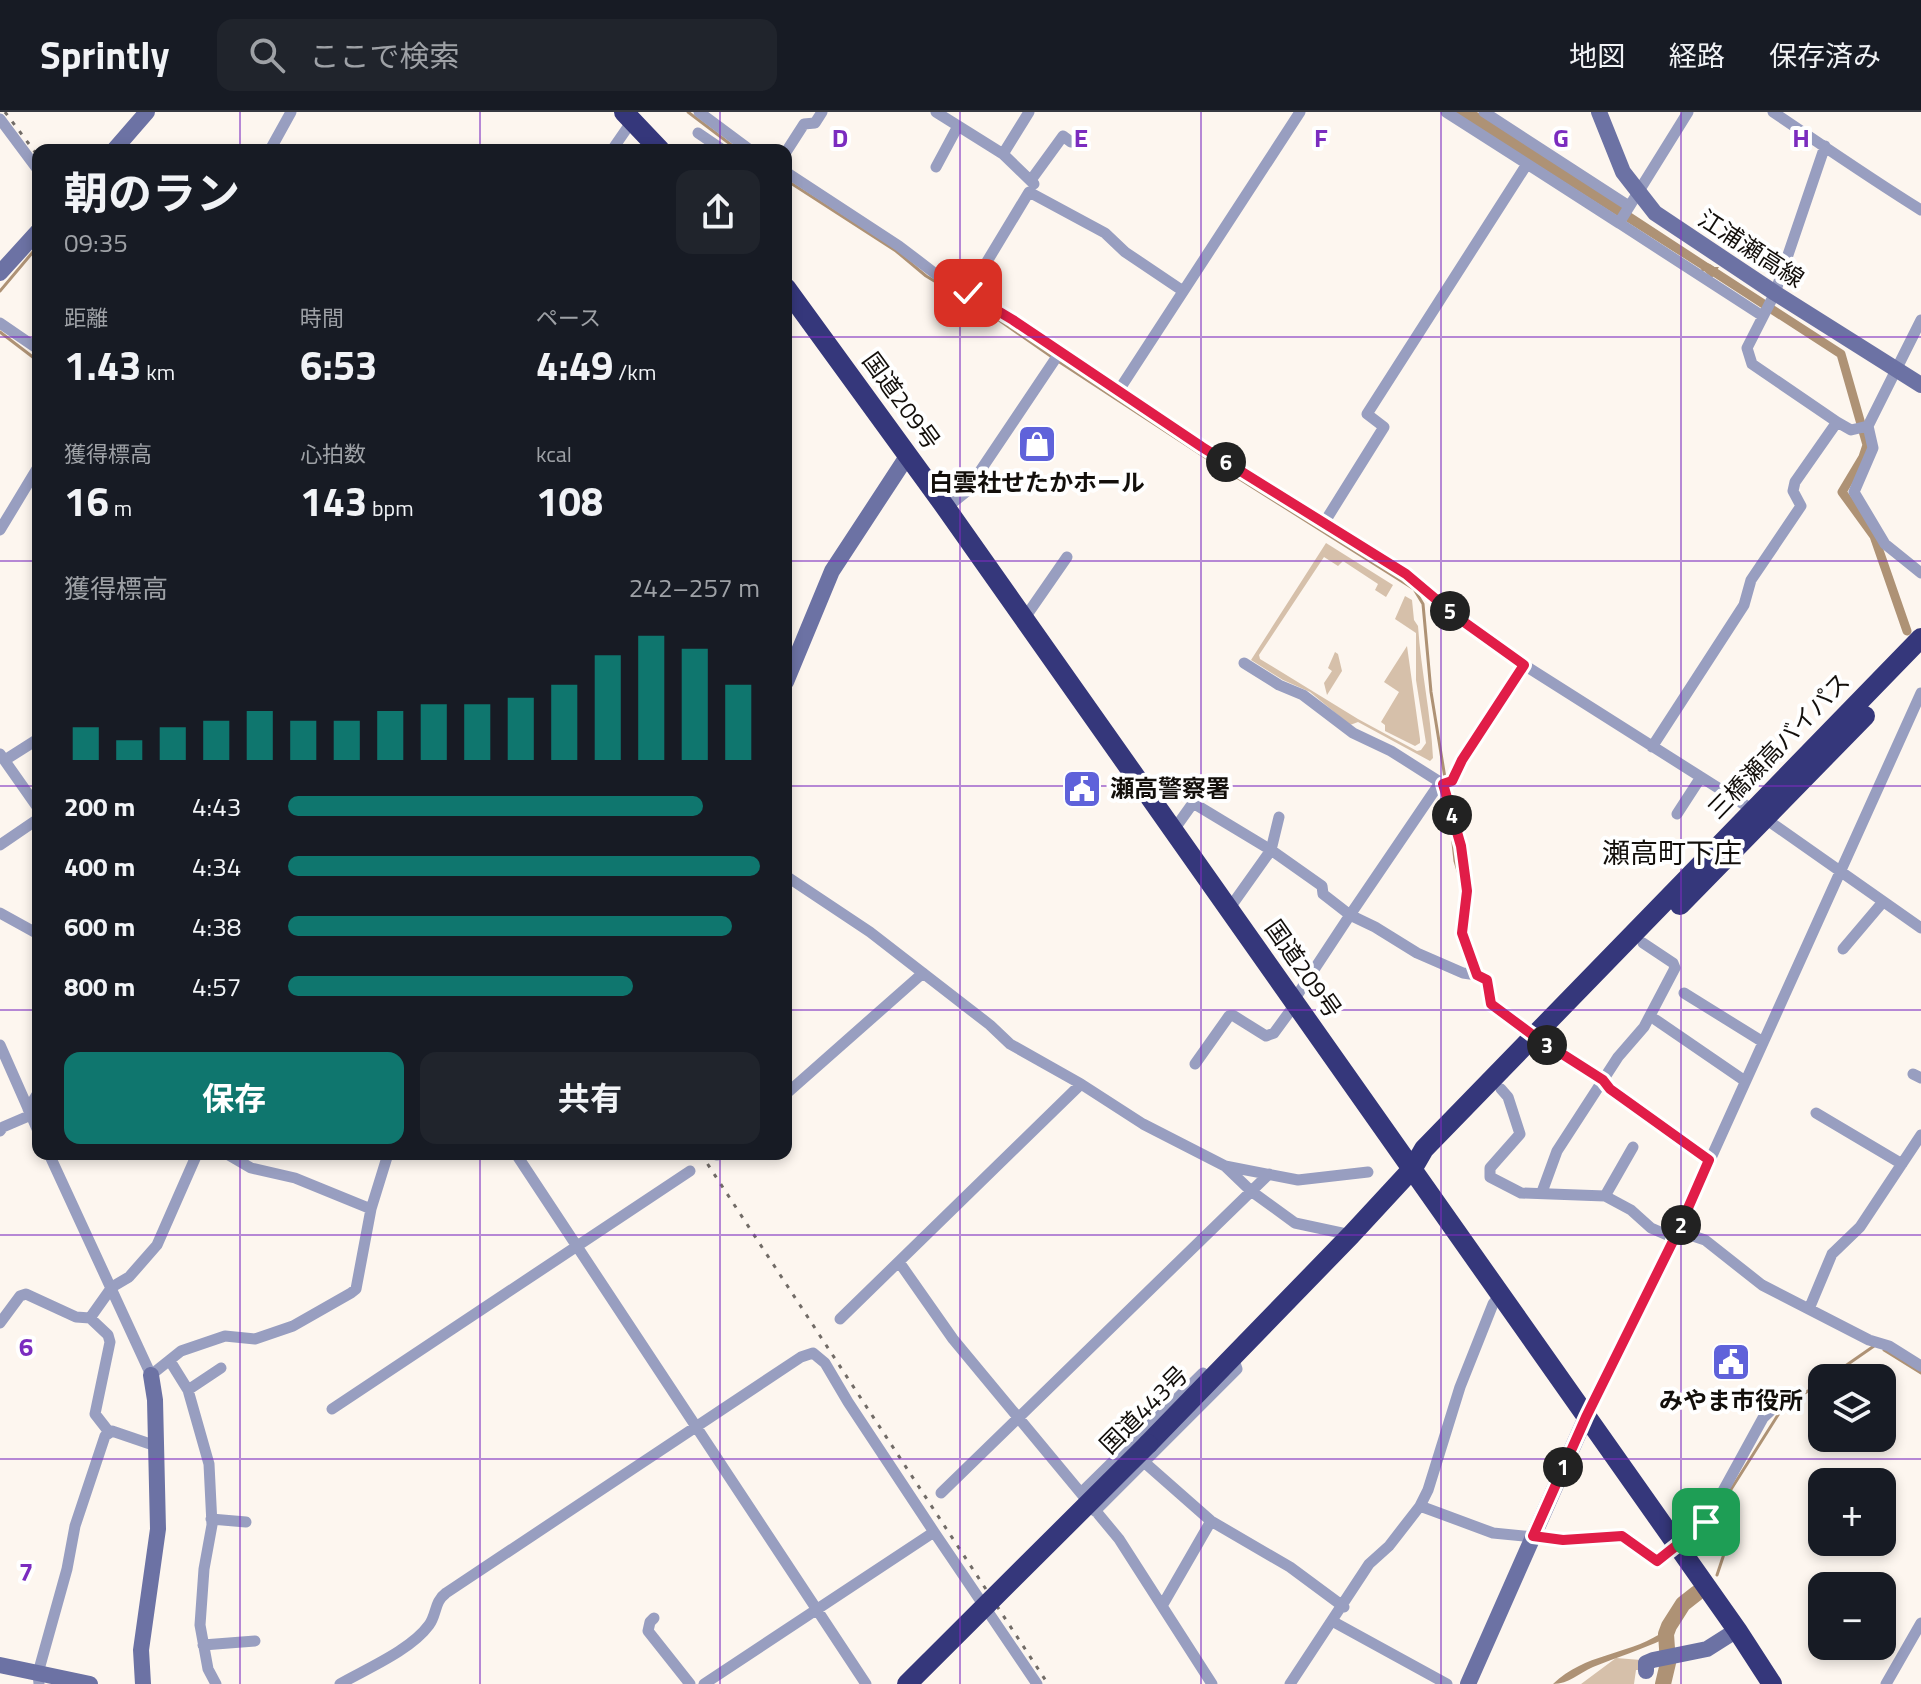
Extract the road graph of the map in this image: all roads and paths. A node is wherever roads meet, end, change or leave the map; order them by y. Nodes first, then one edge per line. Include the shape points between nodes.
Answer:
1 (147, 112) edge
2 (291, 112) edge
3 (699, 112) edge
4 (822, 112) edge
5 (936, 112) edge
6 (1029, 112) edge
7 (1300, 112) edge
8 (1446, 112) edge
9 (1484, 112) edge
10 (1599, 112) edge
11 (1688, 112) edge
12 (1773, 112) edge
13 (628, 116) edge
14 (1789, 116) edge
15 (0, 119) edge
16 (958, 126) junction
17 (698, 133) dead end
18 (1071, 142) dead end
19 (119, 144) edge
20 (273, 144) edge
21 (615, 144) edge
22 (654, 144) edge
23 (714, 144) edge
24 (742, 144) edge
25 (791, 144) edge
26 (1825, 146) junction
27 (1003, 154) junction
28 (32, 162) edge
29 (1527, 164) junction
30 (936, 167) dead end
31 (792, 176) edge
32 (1030, 186) junction
33 (1632, 202) junction
34 (1921, 210) edge
35 (1620, 221) junction
36 (32, 238) edge
37 (0, 273) edge
38 (1183, 291) junction
39 (968, 293) junction
40 (1775, 293) junction
41 (792, 296) edge
42 (1761, 315) junction
43 (1921, 320) edge
44 (0, 323) edge
45 (32, 345) edge
46 (1060, 352) junction
47 (1897, 370) junction
48 (1921, 385) edge
49 (1119, 390) junction
50 (1837, 422) junction
51 (1864, 428) junction
52 (908, 455) junction
53 (32, 477) edge
54 (946, 508) junction
55 (1324, 523) junction
56 (0, 530) edge
57 (1067, 557) dead end
58 (1921, 573) edge
59 (1024, 619) junction
60 (1921, 638) edge
61 (1921, 657) edge
62 (1244, 663) dead end
63 (1524, 665) junction
64 (792, 668) edge
65 (1921, 693) edge
66 (32, 742) edge
67 (1652, 747) junction
68 (2, 757) edge
69 (1701, 777) junction
70 (1448, 782) junction
71 (32, 800) edge
72 (1677, 814) dead end
73 (1759, 814) junction
74 (1279, 817) dead end
75 (32, 823) edge
76 (1173, 831) junction
77 (0, 845) edge
78 (1271, 850) junction
79 (1841, 872) junction
80 (792, 880) edge
81 (1882, 903) junction
82 (1229, 909) junction
83 (0, 913) edge
84 (1350, 915) junction
85 (1921, 928) edge
86 (32, 931) edge
87 (1643, 943) junction
88 (1843, 949) dead end
89 (923, 973) junction
90 (1477, 975) junction
91 (1684, 993) dead end
92 (1295, 1002) junction
93 (1656, 1020) dead end
94 (1539, 1040) junction
95 (1763, 1042) junction
96 (0, 1045) edge
97 (1195, 1064) dead end
98 (1603, 1080) junction
99 (1745, 1081) junction
100 (1081, 1084) junction
101 (792, 1089) edge
102 (1501, 1089) junction
103 (32, 1106) edge
104 (29, 1112) junction
105 (1816, 1113) dead end
106 (32, 1118) edge
107 (0, 1131) edge
108 (1920, 1139) edge
109 (1633, 1147) dead end
110 (52, 1160) edge
111 (194, 1160) edge
112 (237, 1160) edge
113 (386, 1160) edge
114 (520, 1160) edge
115 (1709, 1160) junction
116 (1902, 1164) junction
117 (1225, 1166) junction
118 (1413, 1168) junction
119 (690, 1171) dead end
120 (1368, 1172) dead end
121 (1269, 1174) junction
122 (1251, 1191) junction
123 (1542, 1192) junction
124 (1605, 1196) junction
125 (371, 1209) junction
126 (1351, 1235) junction
127 (1676, 1235) junction
128 (577, 1246) junction
129 (899, 1262) junction
130 (112, 1287) junction
131 (1500, 1295) junction
132 (1809, 1309) junction
133 (90, 1318) junction
134 (840, 1319) dead end
135 (0, 1323) edge
136 (1234, 1358) junction
137 (170, 1361) junction
138 (1921, 1366) edge
139 (221, 1368) dead end
140 (151, 1375) junction
141 (188, 1390) junction
142 (1779, 1403) dead end
143 (332, 1409) dead end
144 (1586, 1417) junction
145 (1020, 1418) junction
146 (696, 1427) junction
147 (109, 1432) junction
148 (156, 1446) junction
149 (1146, 1453) junction
150 (941, 1493) dead end
151 (1081, 1493) junction
152 (1420, 1506) junction
153 (1095, 1511) junction
154 (211, 1519) junction
155 (1211, 1521) junction
156 (246, 1522) dead end
157 (934, 1532) junction
158 (1533, 1536) junction
159 (1677, 1544) junction
160 (1162, 1606) junction
161 (1344, 1607) junction
162 (818, 1611) junction
163 (654, 1618) dead end
164 (1332, 1621) junction
165 (1921, 1625) edge
166 (1737, 1630) junction
167 (255, 1641) dead end
168 (203, 1645) junction
169 (0, 1665) edge
170 (1646, 1671) dead end
171 (39, 1678) edge
172 (90, 1684) edge
173 (143, 1684) edge
174 (216, 1684) edge
175 (340, 1684) edge
176 (690, 1684) edge
177 (704, 1684) edge
178 (866, 1684) edge
179 (907, 1684) edge
180 (1037, 1684) edge
181 (1212, 1684) edge
182 (1290, 1684) edge
183 (1447, 1684) edge
184 (1468, 1684) edge
185 (1772, 1684) edge
186 (1886, 1684) edge

1 - 19 street
2 - 20 street
3 - 24 street
4 - 25 street via 815,123 804,124
5 - 16 street
6 - 27 street
7 - 38 street
8 - 29 street
9 - 33 street
10 - 33 street, 江浦瀬高線
11 - 33 street
12 - 14 street
13 - 21 street
13 - 22 highway
14 - 26 street
15 - 28 street
16 - 27 street
16 - 30 street
17 - 23 street
18 - 32 street via 1063,136
26 - 34 street
26 - 40 street
27 - 32 street
29 - 35 street
29 - 55 street via 1367,414 1384,427
31 - 39 street
32 - 38 street
32 - 39 street
33 - 35 street
33 - 40 street, 江浦瀬高線
35 - 42 street
36 - 37 street
38 - 49 street
39 - 46 street
40 - 42 street
40 - 47 street, 江浦瀬高線
41 - 52 highway, 国道209号
42 - 50 street via 1747,348 1752,364
43 - 47 street
44 - 45 street
46 - 49 street
46 - 54 street via 966,492
47 - 48 street, 江浦瀬高線
47 - 51 street
49 - 55 street
50 - 51 street via 1851,430
50 - 67 street via 1795,482 1793,491 1801,506
51 - 58 street via 1873,448 1854,492 1885,544
52 - 54 highway, 国道209号
52 - 64 street via 832,571
53 - 56 street
54 - 59 highway, 国道209号
55 - 63 street via 1406,574
57 - 59 street
59 - 76 highway, 国道209号
60 - 73 highway, 三橋瀬高バイパス
61 - 73 highway, 三橋瀬高バイパス
62 - 70 street via 1303,695 1353,733
63 - 67 street
63 - 70 street
65 - 79 street
66 - 68 street
67 - 69 street
68 - 71 street
69 - 72 street
69 - 73 street
70 - 84 street via 1437,787
70 - 90 street via 1467,891 1462,933
73 - 79 street
73 - 87 highway, 三橋瀬高バイパス
73 - 94 highway, 三橋瀬高バイパス
74 - 78 street
75 - 77 street
76 - 78 street via 1193,803
76 - 82 highway, 国道209号
78 - 82 street
78 - 84 street via 1322,886 1323,894
79 - 81 street
79 - 95 street
80 - 89 street
81 - 85 street
81 - 88 street
82 - 92 highway, 国道209号
83 - 86 street
84 - 90 street via 1417,953
84 - 92 street
87 - 94 highway, 三橋瀬高バイパス
87 - 98 street via 1675,968 1644,1027
89 - 100 street via 1010,1044
89 - 101 street
90 - 94 street via 1487,980 1491,1004
91 - 95 street
92 - 97 street via 1274,1033 1266,1036 1229,1016
92 - 118 highway, 国道209号
93 - 99 street
94 - 98 street
94 - 102 highway, 三橋瀬高バイパス
94 - 118 highway, 三橋瀬高バイパス via 1424,1149
95 - 99 street
96 - 104 street
98 - 115 street
98 - 123 street via 1557,1151
99 - 115 street
100 - 117 street via 1143,1124
100 - 129 street
102 - 118 highway, 三橋瀬高バイパス
102 - 123 street via 1520,1134 1490,1168 1490,1177 1521,1193
103 - 104 street
104 - 106 street
104 - 107 street
105 - 116 street
108 - 116 street
109 - 124 street
110 - 130 street
111 - 130 street via 157,1245 129,1277
112 - 125 street
113 - 125 street
114 - 128 street
115 - 127 street
116 - 132 street via 1860,1227 1832,1254
117 - 121 street
117 - 122 street
118 - 126 highway, 国道443号
118 - 131 highway, 国道209号
119 - 128 street
120 - 121 street via 1298,1180
121 - 122 street
122 - 126 street via 1295,1223
122 - 145 street
123 - 124 street
124 - 127 street via 1651,1228
125 - 137 street via 351,1293 293,1326 255,1339 225,1336 181,1351
126 - 136 highway, 国道443号
127 - 132 street via 1705,1240 1762,1285
127 - 144 street
128 - 143 street
128 - 146 street
129 - 134 street
129 - 145 street via 953,1339
130 - 133 street
130 - 140 street
131 - 144 highway, 国道209号
131 - 152 street via 1460,1387
132 - 138 street
133 - 135 street via 26,1294
133 - 147 street via 110,1342 95,1414
136 - 149 highway, 国道443号
136 - 151 street via 1222,1354
137 - 140 street
137 - 141 street
139 - 141 street
140 - 148 street
141 - 154 street via 209,1464
142 - 159 street via 1763,1418 1706,1522
144 - 158 street
144 - 159 highway, 国道209号
145 - 150 street
145 - 151 street
146 - 157 street via 813,1353 825,1363
146 - 162 street
146 - 175 street via 437,1599 429,1625 416,1637
147 - 148 street
147 - 171 street via 75,1526
148 - 173 street via 158,1529 144,1612
149 - 153 street
149 - 155 street
149 - 179 highway, 国道443号, bridge
151 - 153 street
152 - 158 street via 1493,1533
152 - 161 street via 1369,1564
153 - 160 street
154 - 156 street
154 - 168 street via 200,1613
155 - 160 street
155 - 161 street via 1290,1567
157 - 162 street
157 - 180 street
158 - 159 street via 1622,1536 1657,1561
158 - 184 street
159 - 166 highway, 国道209号
160 - 181 street
161 - 164 street
162 - 177 street
162 - 178 street
163 - 176 street via 648,1631
164 - 182 street
164 - 183 street
165 - 186 street
166 - 170 street via 1707,1649 1646,1663
166 - 185 highway, 国道209号
167 - 168 street
168 - 174 street
169 - 171 street
171 - 172 street

